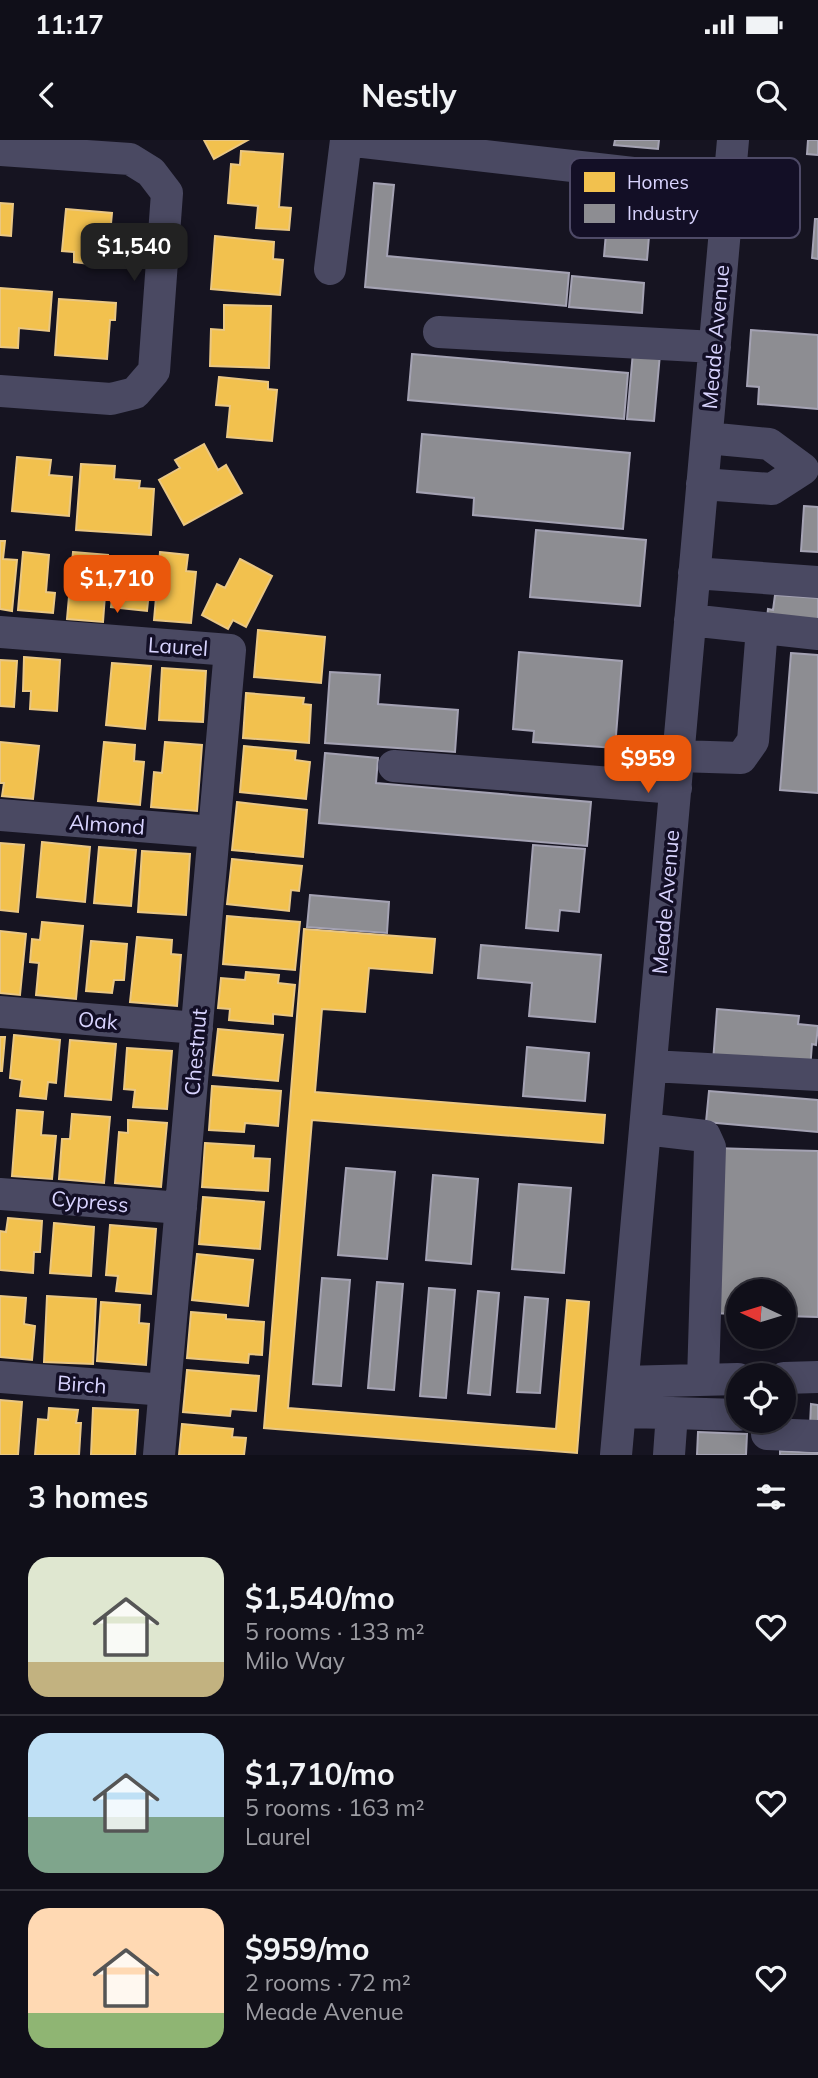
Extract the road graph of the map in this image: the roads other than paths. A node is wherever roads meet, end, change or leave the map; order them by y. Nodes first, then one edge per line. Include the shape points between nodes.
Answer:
1 (733, 140) edge
2 (0, 150) edge
3 (731, 158) edge
4 (570, 166) edge
5 (724, 238) edge
6 (330, 269) dead end
7 (439, 332) dead end
8 (715, 347) junction
9 (0, 391) edge
10 (707, 438) junction
11 (810, 470) edge
12 (702, 484) junction
13 (694, 573) junction
14 (818, 582) edge
15 (690, 620) junction
16 (762, 628) junction
17 (0, 632) edge
18 (818, 634) edge
19 (230, 650) joint
20 (678, 756) junction
21 (394, 766) dead end
22 (676, 788) junction
23 (0, 815) edge
24 (214, 832) junction
25 (0, 1012) edge
26 (197, 1028) junction
27 (651, 1066) junction
28 (818, 1075) edge
29 (645, 1129) junction
30 (0, 1194) edge
31 (181, 1209) junction
32 (0, 1377) edge
33 (818, 1377) edge
34 (796, 1378) edge
35 (726, 1379) edge
36 (703, 1380) junction
37 (165, 1390) junction
38 (621, 1397) junction
39 (672, 1413) junction
40 (726, 1415) edge
41 (818, 1436) edge
42 (767, 1437) edge
43 (159, 1455) edge
44 (616, 1455) edge
45 (669, 1455) edge

1 - 3 street, Meade Avenue
2 - 9 street via 130,159 151,172 167,193 153,371 135,393 111,399
4 - 6 street via 346,140
5 - 8 street, Meade Avenue
7 - 8 street
8 - 10 street, Meade Avenue
10 - 11 street via 769,444
10 - 12 street, Meade Avenue
11 - 12 street via 772,489
12 - 13 street, Meade Avenue
13 - 14 street
13 - 15 street, Meade Avenue
15 - 16 street
15 - 20 street, Meade Avenue
16 - 18 street
16 - 20 street via 753,741 741,758
17 - 19 street, Laurel
19 - 24 street, Chestnut
20 - 22 street, Meade Avenue
21 - 22 street
22 - 27 street, Meade Avenue
23 - 24 street, Almond
24 - 26 street, Chestnut
25 - 26 street, Oak
26 - 31 street, Chestnut
27 - 28 street
27 - 29 street, Meade Avenue
29 - 36 street via 705,1136 710,1147
29 - 38 street, Meade Avenue
30 - 31 street, Cypress
31 - 37 street, Chestnut
32 - 37 street, Birch
33 - 34 street
35 - 36 street
36 - 38 street
37 - 43 street, Chestnut
38 - 39 street
38 - 44 street, Meade Avenue
39 - 40 street
39 - 45 street
41 - 42 street

